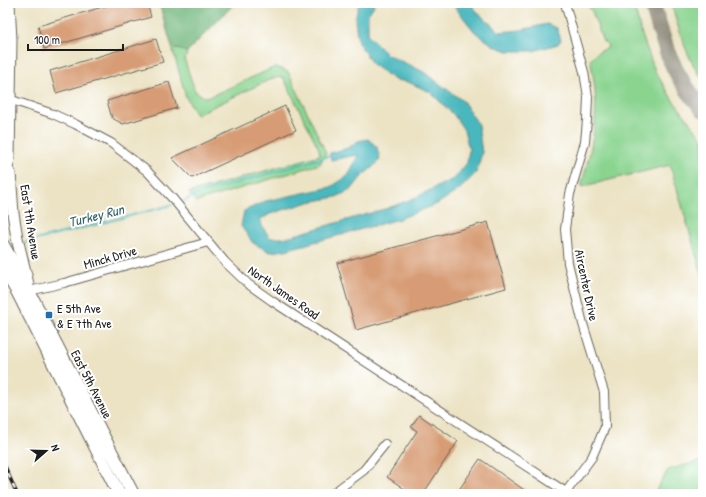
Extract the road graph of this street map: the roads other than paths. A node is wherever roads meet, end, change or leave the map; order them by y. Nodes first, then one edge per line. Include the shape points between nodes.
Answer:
1 (10, 3) edge
2 (565, 3) edge
3 (7, 98) edge
4 (9, 158) junction
5 (3, 186) edge
6 (208, 242) junction
7 (3, 244) edge
8 (3, 268) edge
9 (24, 294) junction
10 (385, 444) dead end
11 (567, 493) edge
12 (119, 494) edge
13 (133, 494) edge
14 (332, 494) edge

1 - 3 street, East 7th Avenue
2 - 11 street, Aircenter Drive via 584,72 588,97 585,142 570,194 565,229 568,263 582,324 604,392 605,427 592,457
3 - 4 street, East 7th Avenue
3 - 6 street, North James Road via 53,114 111,143 147,171
4 - 5 street, East 7th Avenue
4 - 9 street, East 7th Avenue via 13,213
6 - 9 street, Minck Drive
6 - 11 street, North James Road via 248,284 272,301
7 - 9 main road, East 5th Avenue
8 - 9 main road, East 5th Avenue
9 - 12 main road, East 5th Avenue
9 - 13 main road, East 5th Avenue
10 - 14 street via 364,470

